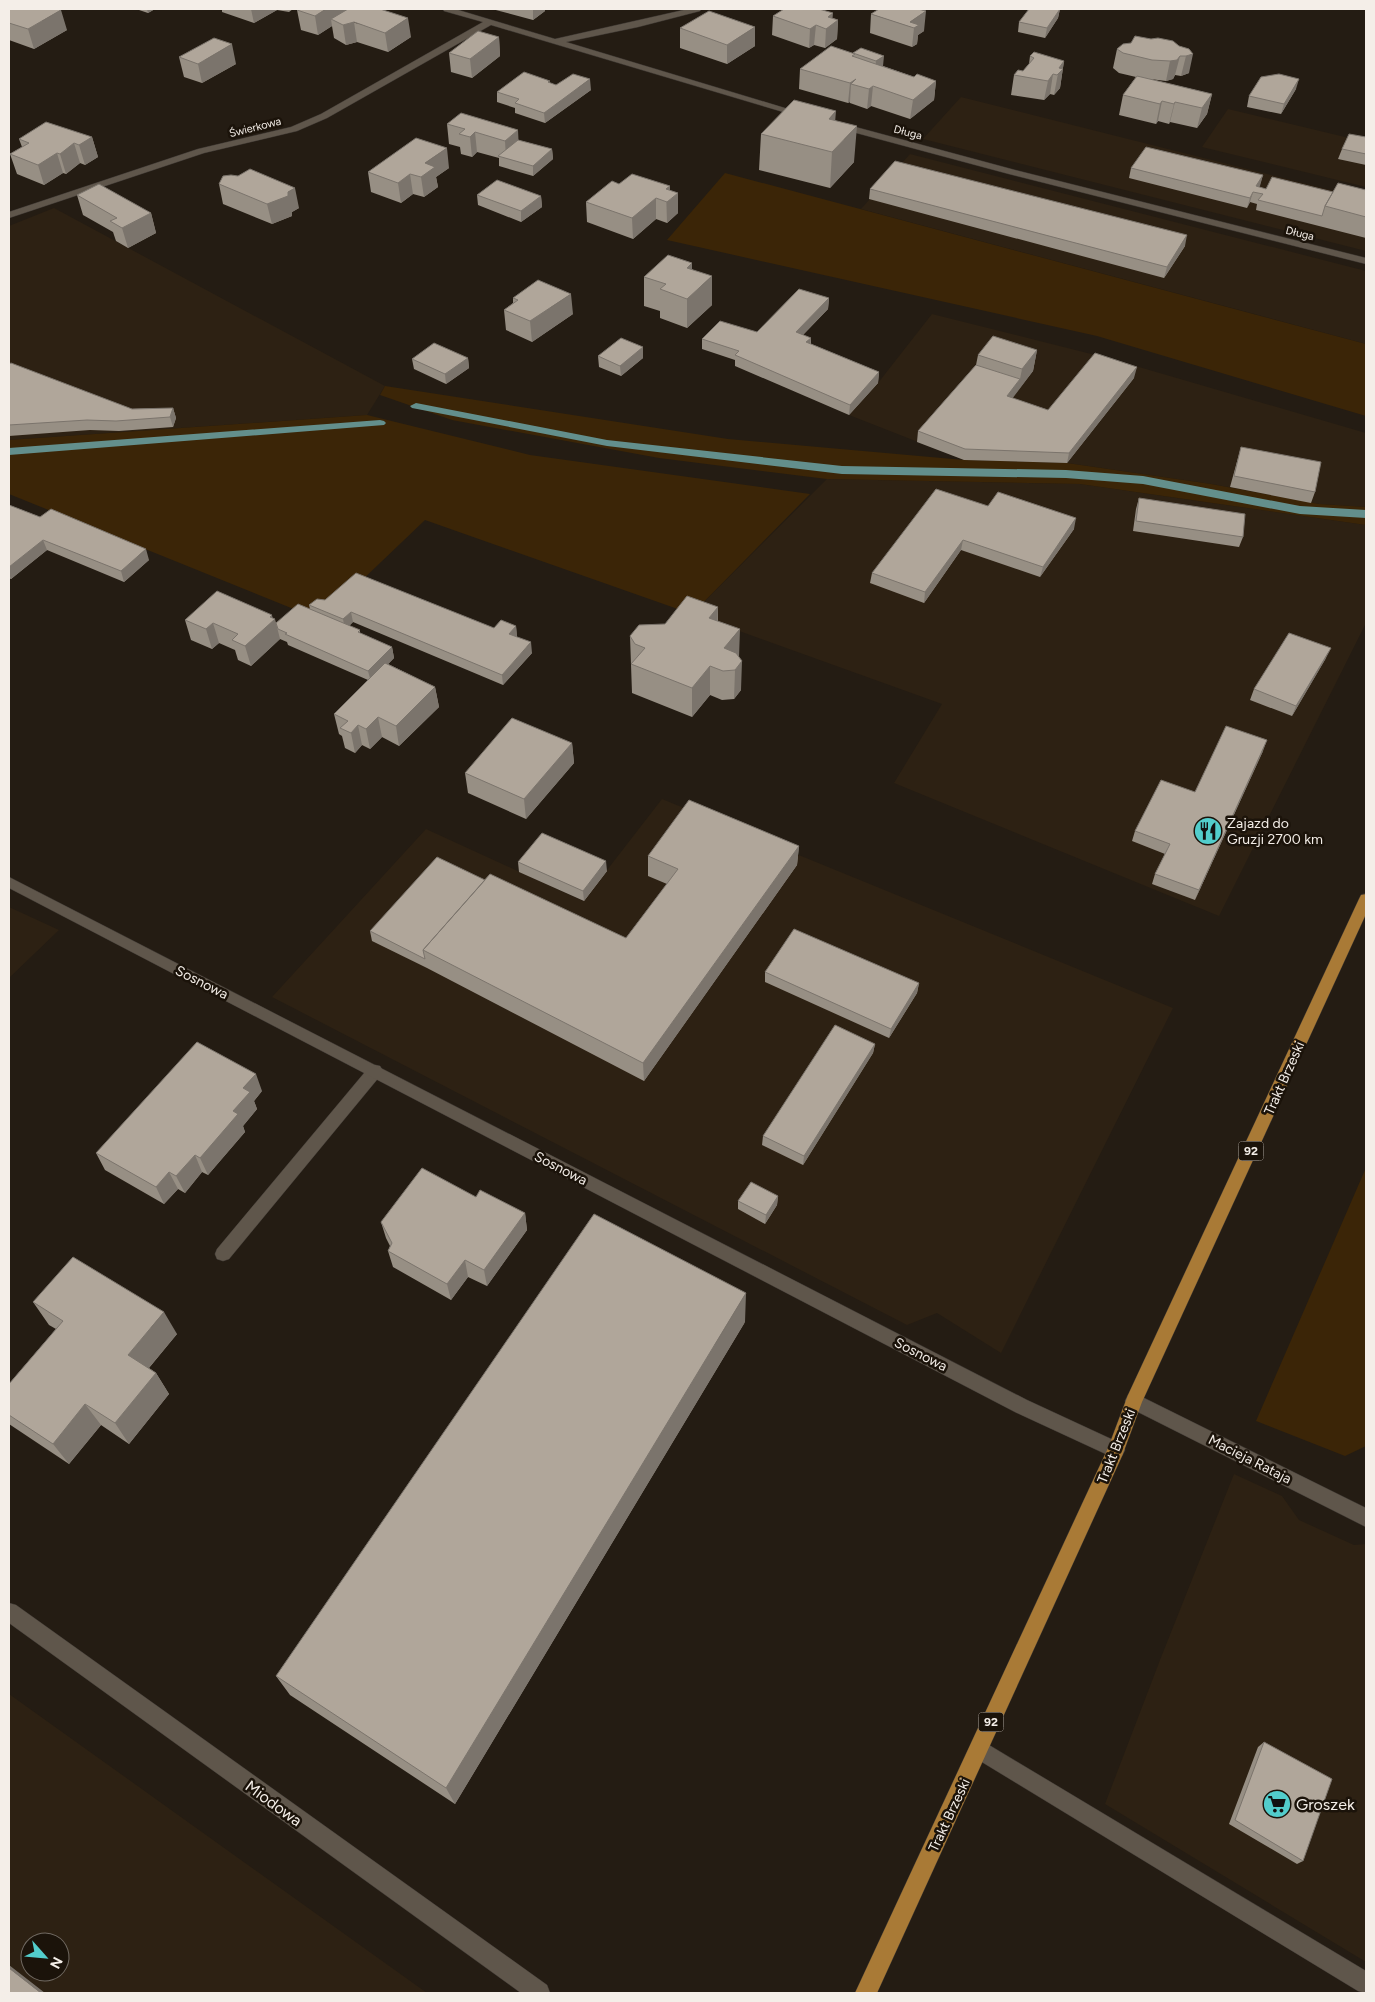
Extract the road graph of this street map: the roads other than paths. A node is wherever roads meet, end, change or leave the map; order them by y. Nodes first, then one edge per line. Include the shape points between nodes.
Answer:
1 (447, 9) edge
2 (697, 9) edge
3 (490, 22) junction
4 (554, 41) junction
5 (811, 118) edge
6 (831, 123) edge
7 (9, 215) edge
8 (1366, 261) edge
9 (9, 882) edge
10 (1366, 899) edge
11 (375, 1071) junction
12 (223, 1254) dead end
13 (1134, 1402) junction
14 (1116, 1450) junction
15 (1366, 1518) edge
16 (9, 1612) edge
17 (979, 1749) junction
18 (1366, 1983) edge
19 (539, 1993) edge
20 (866, 1993) edge

1 - 3 street
2 - 4 street
3 - 4 street
3 - 7 street, Świerkowa via 324,116 294,129 201,151
4 - 5 street
6 - 8 street, Długa
9 - 11 street, Sosnowa
10 - 13 main road, Trakt Brzeski / 92
11 - 12 street
11 - 14 street, Sosnowa via 1021,1406
13 - 14 main road, Trakt Brzeski / 92
13 - 15 street, Macieja Rataja
14 - 17 main road, Trakt Brzeski / 92
16 - 19 street, Miodowa
17 - 18 street
17 - 20 main road, Trakt Brzeski / 92

